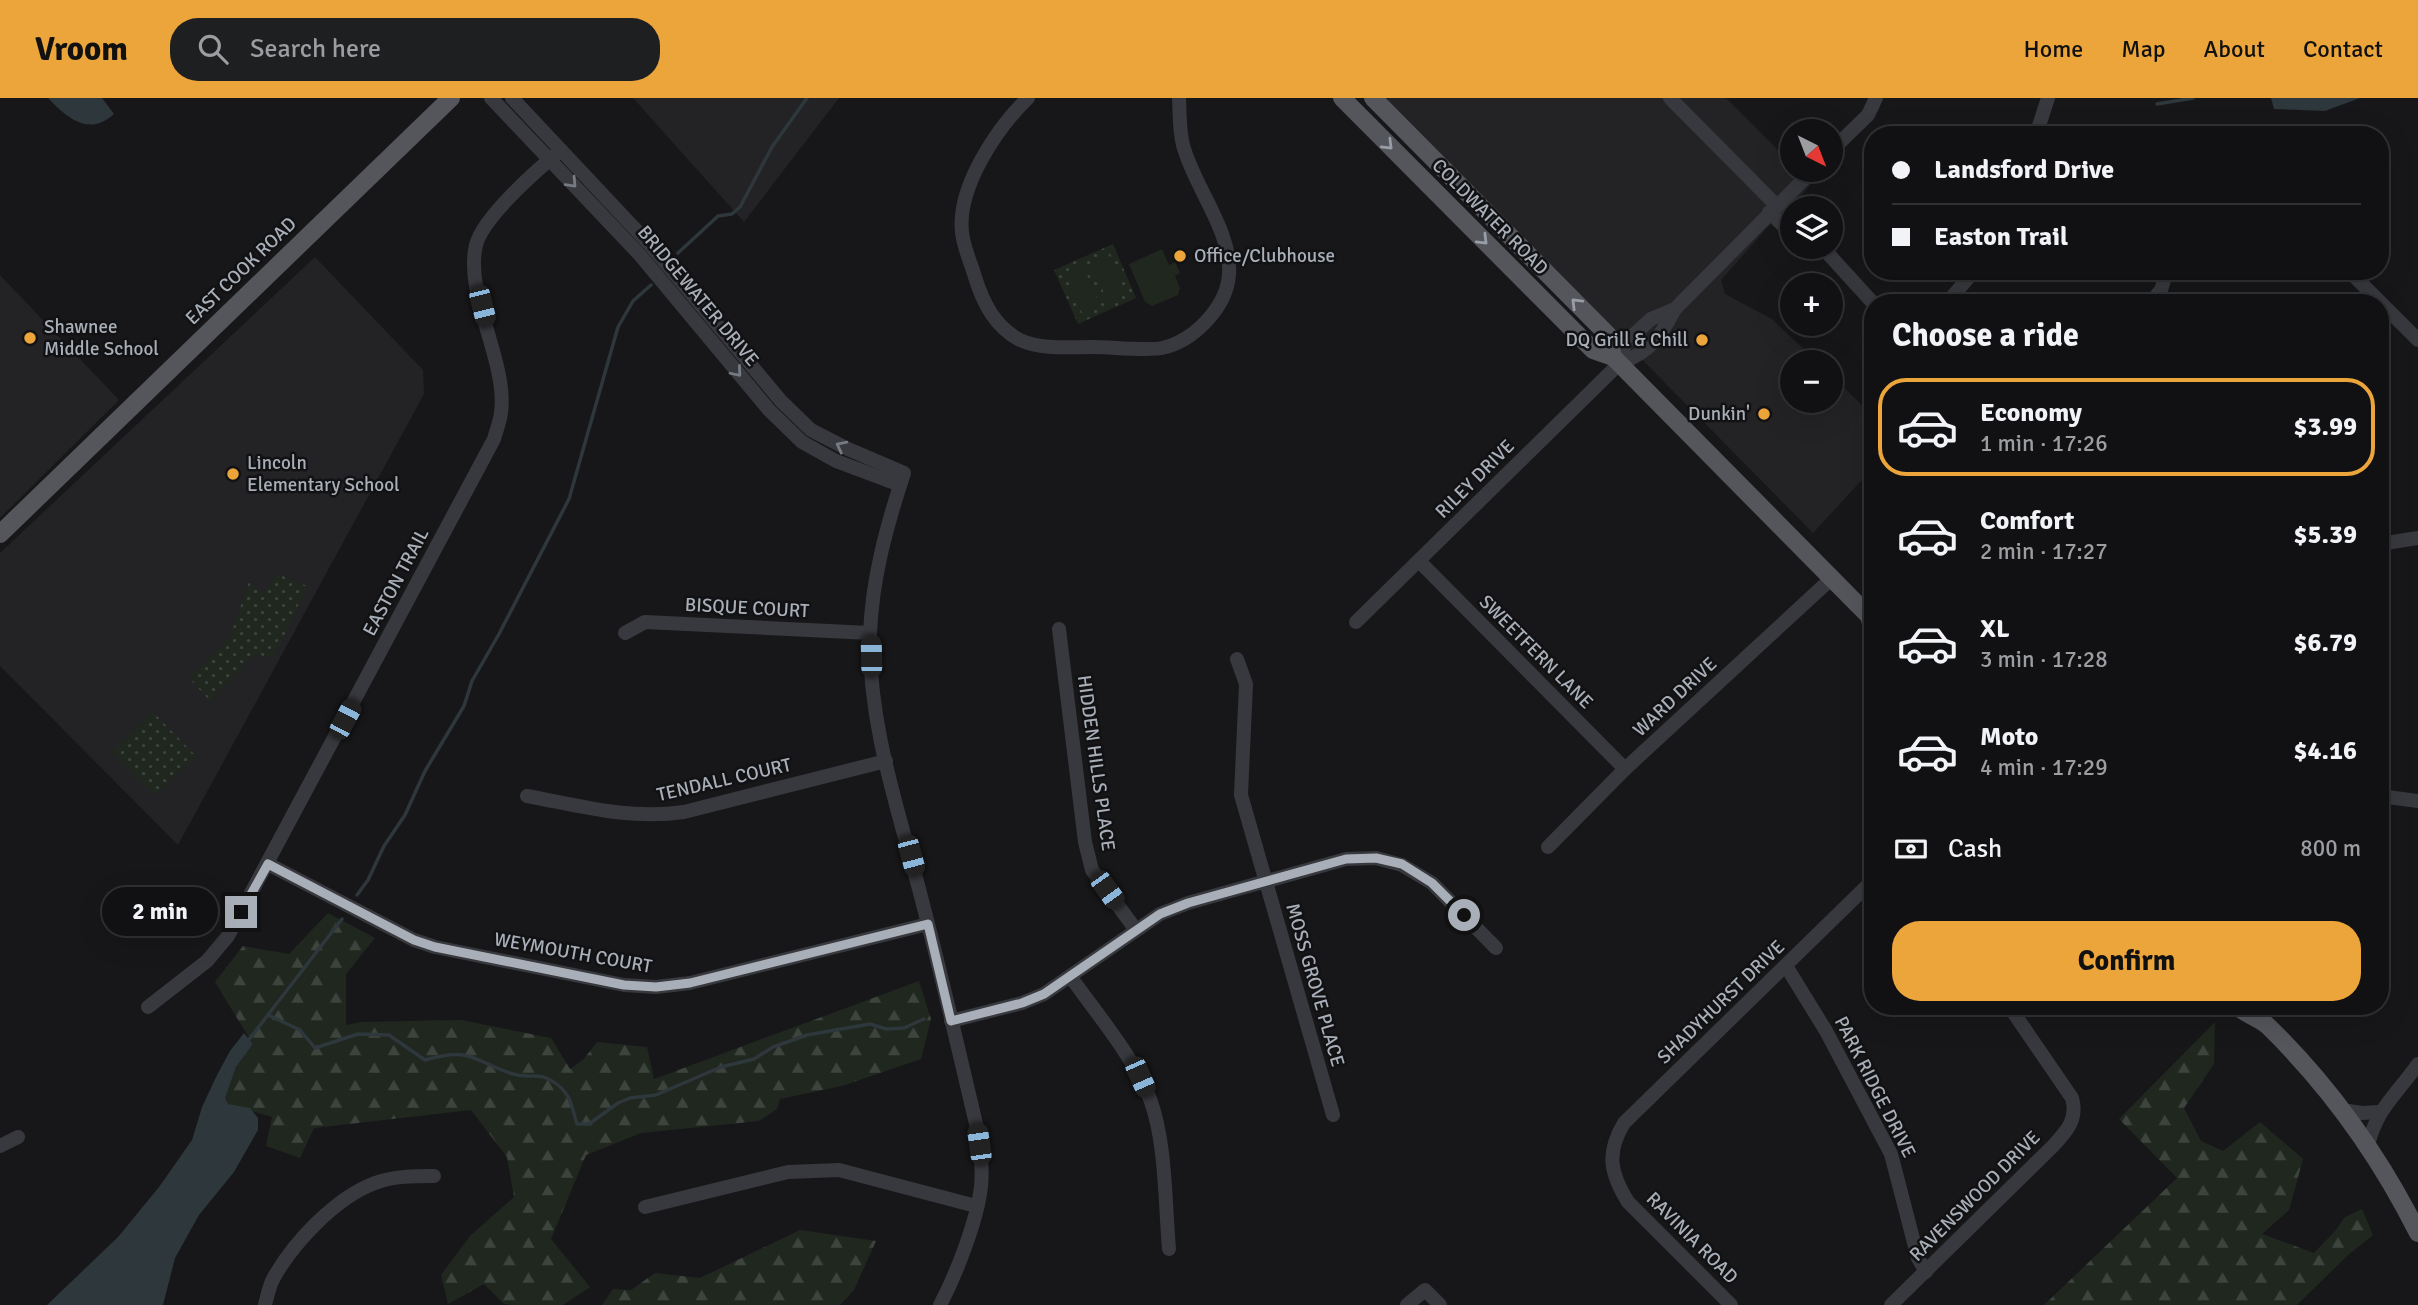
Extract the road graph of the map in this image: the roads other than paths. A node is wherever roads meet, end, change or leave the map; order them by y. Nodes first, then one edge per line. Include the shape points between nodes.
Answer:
1 (451, 98) edge
2 (491, 98) edge
3 (512, 98) edge
4 (1028, 98) edge
5 (1179, 98) edge
6 (1342, 98) edge
7 (1373, 98) edge
8 (1670, 98) edge
9 (1876, 98) edge
10 (2048, 98) edge
11 (2039, 126) edge
12 (1843, 139) edge
13 (555, 154) junction
14 (1802, 182) edge
15 (1790, 196) edge
16 (1780, 207) edge
17 (1832, 259) edge
18 (1966, 280) edge
19 (2358, 280) edge
20 (1865, 294) edge
21 (1955, 294) edge
22 (2372, 294) edge
23 (2389, 311) edge
24 (2418, 340) edge
25 (1616, 360) junction
26 (0, 534) edge
27 (2418, 538) edge
28 (2389, 543) edge
29 (1419, 561) junction
30 (1832, 578) junction
31 (1864, 612) edge
32 (1356, 622) dead end
33 (1059, 629) dead end
34 (625, 633) dead end
35 (870, 633) junction
36 (1237, 659) dead end
37 (886, 761) junction
38 (1625, 769) junction
39 (527, 796) dead end
40 (2389, 797) edge
41 (2418, 801) edge
42 (1548, 847) dead end
43 (268, 864) junction
44 (1266, 881) junction
45 (1864, 889) edge
46 (928, 924) junction
47 (1136, 930) junction
48 (1496, 948) dead end
49 (1786, 966) junction
50 (1070, 976) junction
51 (148, 1007) dead end
52 (2015, 1015) edge
53 (2249, 1015) edge
54 (2262, 1015) edge
55 (951, 1021) junction
56 (2266, 1024) junction
57 (2418, 1065) edge
58 (2342, 1110) junction
59 (2379, 1112) junction
60 (1332, 1115) dead end
61 (18, 1137) dead end
62 (2368, 1145) junction
63 (0, 1146) edge
64 (1612, 1159) joint
65 (434, 1176) dead end
66 (976, 1206) junction
67 (645, 1207) dead end
68 (2418, 1233) edge
69 (1169, 1249) dead end
70 (1926, 1272) junction
71 (265, 1305) edge
72 (940, 1305) edge
73 (1407, 1305) edge
74 (1440, 1305) edge
75 (1731, 1305) edge
76 (1891, 1305) edge

1 - 26 main road, EAST COOK ROAD
2 - 13 street, BRIDGEWATER DRIVE
3 - 13 street, BRIDGEWATER DRIVE
4 - 5 street via 1010,115 969,181 963,204 961,232 991,315 1022,341 1049,346 1162,348 1190,336 1207,321 1222,301 1229,275 1228,249 1183,146
6 -> 25 main road, COLDWATER ROAD via 1593,350
25 -> 7 main road, COLDWATER ROAD via 1608,334
8 - 16 street
9 - 12 street via 1868,115
10 - 11 street
13 - 35 street, BRIDGEWATER DRIVE via 652,247 780,401 811,430 902,479 883,538
13 - 43 street, EASTON TRAIL via 498,209 476,244 475,280 501,386 501,414 494,439
14 - 15 street, RILEY DRIVE
16 - 25 street, RILEY DRIVE via 1675,309 1651,319 1626,342
17 - 20 street
18 - 21 street
19 - 22 street
23 - 24 street
25 - 29 street, RILEY DRIVE
25 - 30 main road, COLDWATER ROAD
27 - 28 street
29 - 32 street, RILEY DRIVE
29 - 38 street, SWEETFERN LANE
30 - 31 main road, COLDWATER ROAD
30 - 38 street, WARD DRIVE
33 - 47 street, HIDDEN HILLS PLACE via 1092,870
34 - 35 street, BISQUE COURT via 645,622
35 - 37 street via 871,680
36 - 44 street, MOSS GROVE PLACE via 1246,684 1241,795
37 - 39 street, TENDALL COURT via 654,817
37 - 46 street
38 - 42 street, WARD DRIVE
40 - 41 street
43 - 46 street, WEYMOUTH COURT via 414,940 624,985 690,983
43 - 51 street, EASTON TRAIL via 219,950
44 - 47 street via 1188,903
44 - 48 street via 1346,859 1376,858 1402,864 1432,883
44 - 60 street, MOSS GROVE PLACE
45 - 49 street, SHADYHURST DRIVE
46 - 55 street
47 - 50 street
49 - 64 street, SHADYHURST DRIVE via 1624,1123
49 - 70 street, PARK RIDGE DRIVE via 1891,1154 1917,1258
50 - 55 street via 1022,1003
50 - 69 street via 1140,1077 1151,1102 1160,1141
52 - 70 street, RAVENSWOOD DRIVE via 2064,1083 2075,1108 2072,1123
53 - 56 main road
54 - 56 main road
55 - 66 street via 982,1159
56 - 58 main road
57 - 59 street
58 - 59 street
58 - 62 main road
59 - 62 street
61 - 63 street
62 - 68 main road
64 - 75 street, RAVINIA ROAD via 1628,1202
65 - 71 street via 376,1183 348,1196 288,1256 271,1281
66 - 67 street via 839,1170 788,1172
66 - 72 street
70 - 76 street, RAVENSWOOD DRIVE
73 - 74 street via 1425,1290

